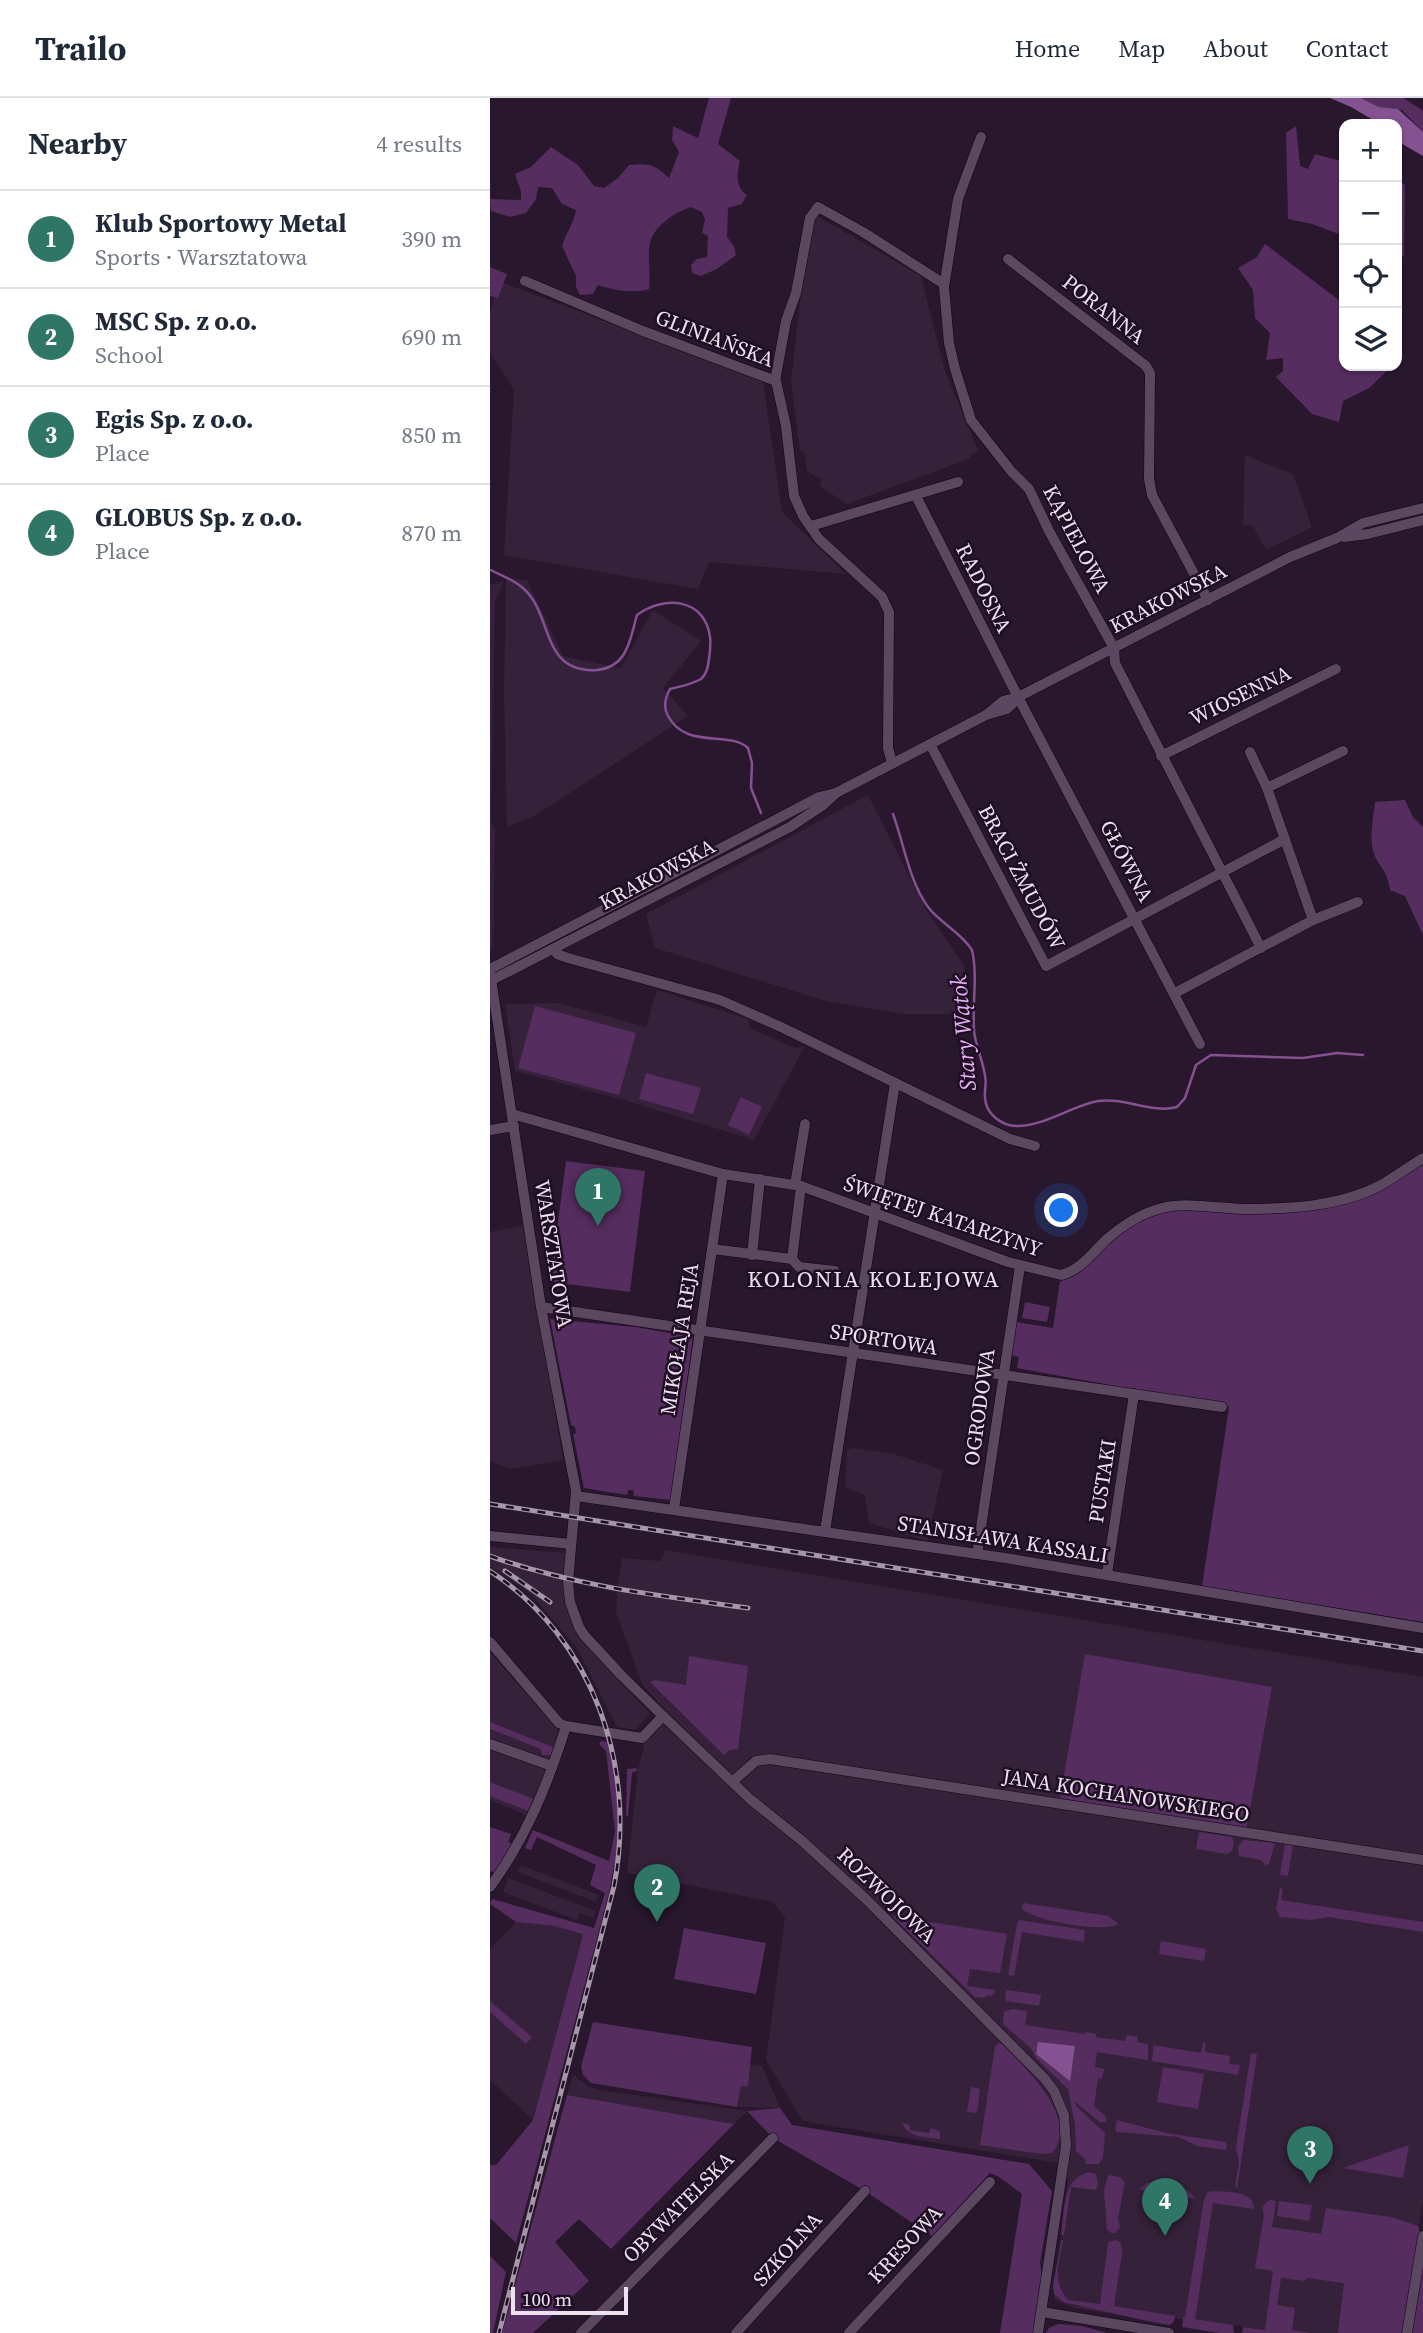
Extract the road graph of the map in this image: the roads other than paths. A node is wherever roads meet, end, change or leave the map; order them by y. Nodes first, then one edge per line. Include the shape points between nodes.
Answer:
1 (981, 137) dead end
2 (1008, 259) dead end
3 (525, 281) dead end
4 (944, 284) junction
5 (775, 381) junction
6 (958, 482) dead end
7 (916, 496) junction
8 (1423, 508) edge
9 (1423, 520) edge
10 (811, 526) junction
11 (1337, 538) junction
12 (1208, 600) junction
13 (1114, 648) junction
14 (1336, 669) dead end
15 (1018, 697) junction
16 (930, 744) junction
17 (1343, 751) dead end
18 (1250, 752) dead end
19 (1161, 755) junction
20 (892, 763) junction
21 (1267, 788) junction
22 (836, 793) junction
23 (1285, 839) junction
24 (1222, 873) junction
25 (1358, 902) dead end
26 (1135, 918) junction
27 (1313, 920) junction
28 (1261, 948) junction
29 (554, 949) junction
30 (490, 976) edge
31 (1175, 993) junction
32 (1200, 1044) dead end
33 (895, 1083) junction
34 (512, 1114) junction
35 (805, 1124) dead end
36 (514, 1126) junction
37 (490, 1130) edge
38 (1035, 1146) dead end
39 (1423, 1157) edge
40 (723, 1174) junction
41 (760, 1179) junction
42 (798, 1185) junction
43 (875, 1213) junction
44 (712, 1249) junction
45 (752, 1255) junction
46 (792, 1259) junction
47 (1020, 1266) junction
48 (835, 1270) dead end
49 (541, 1307) junction
50 (700, 1331) junction
51 (853, 1354) junction
52 (1003, 1376) junction
53 (1134, 1394) junction
54 (1222, 1407) dead end
55 (576, 1496) junction
56 (674, 1510) junction
57 (825, 1531) junction
58 (490, 1536) edge
59 (571, 1539) junction
60 (977, 1554) junction
61 (1107, 1574) junction
62 (1423, 1628) edge
63 (490, 1645) edge
64 (663, 1716) junction
65 (566, 1726) junction
66 (490, 1744) edge
67 (552, 1766) junction
68 (733, 1781) junction
69 (1423, 1860) edge
70 (490, 1887) edge
71 (773, 2138) dead end
72 (990, 2182) dead end
73 (866, 2191) dead end
74 (1423, 2236) edge
75 (1042, 2312) junction
76 (581, 2333) edge
77 (736, 2333) edge
78 (849, 2333) edge
79 (1038, 2333) edge
80 (1169, 2333) edge
81 (1407, 2333) edge

1 - 4 street, KĄPIELOWA via 958,199
2 - 12 street, PORANNA via 1146,366 1150,373 1152,495
3 - 5 street, GLINIAŃSKA
4 - 5 street via 818,206 810,218
4 - 13 street, KĄPIELOWA via 948,344 971,420 1029,489
5 - 10 street, GLINIAŃSKA via 786,426 794,496
6 - 7 street
7 - 10 street
7 - 15 street, RADOSNA
8 - 11 street, KRAKOWSKA via 1363,523
9 - 11 street, KRAKOWSKA
10 - 20 street, GLINIAŃSKA via 819,539 882,597 889,612 888,748
11 - 12 street, KRAKOWSKA
12 - 13 street, KRAKOWSKA
13 - 15 street, KRAKOWSKA
13 - 19 street via 1115,663
14 - 19 street, WIOSENNA
15 - 16 street, KRAKOWSKA via 1003,701
15 - 26 street, GŁÓWNA
16 - 20 street, KRAKOWSKA
16 - 26 street, BRACI ŻMUDÓW via 1046,966
17 - 21 street
18 - 21 street
19 - 24 street
20 - 22 street, KRAKOWSKA
21 - 23 street
22 - 29 street, KRAKOWSKA via 790,827
22 - 30 street, KRAKOWSKA via 819,797
23 - 24 street, BRACI ŻMUDÓW
23 - 27 street
24 - 26 street, BRACI ŻMUDÓW
24 - 28 street
25 - 27 street
26 - 31 street, GŁÓWNA
27 - 28 street
28 - 31 street
29 - 30 street, KRAKOWSKA
29 - 33 street via 578,961 720,1000
30 - 34 street, WARSZTATOWA
31 - 32 street, GŁÓWNA
33 - 38 street via 1010,1139
33 - 43 street
34 - 36 street, WARSZTATOWA
34 - 40 street, ŚWIĘTEJ KATARZYNY
35 - 42 street
36 - 37 street
36 - 49 street, WARSZTATOWA
39 - 47 street, ŚWIĘTEJ KATARZYNY via 1382,1184 1312,1205 1161,1208 1135,1219 1067,1274
40 - 41 street, ŚWIĘTEJ KATARZYNY
40 - 44 street, MIKOŁAJA REJA
41 - 42 street, ŚWIĘTEJ KATARZYNY
41 - 45 street
42 - 43 street, ŚWIĘTEJ KATARZYNY
42 - 46 street
43 - 47 street, ŚWIĘTEJ KATARZYNY
43 - 51 street
44 - 45 street
44 - 50 street, MIKOŁAJA REJA
45 - 46 street
46 - 48 street via 799,1267
47 - 52 street, OGRODOWA
49 - 50 street, SPORTOWA
49 - 55 street, WARSZTATOWA
50 - 51 street, SPORTOWA
50 - 56 street, MIKOŁAJA REJA
51 - 52 street, SPORTOWA
51 - 57 street
52 - 53 street, SPORTOWA
52 - 60 street, OGRODOWA
53 - 54 street, SPORTOWA
53 - 61 street, PUSTAKI
55 - 56 street, STANISŁAWA KASSALI
55 - 59 street, WARSZTATOWA
56 - 57 street, STANISŁAWA KASSALI
57 - 60 street, STANISŁAWA KASSALI
58 - 59 street
59 - 64 street, ROZWOJOWA via 568,1582 579,1627
60 - 61 street, STANISŁAWA KASSALI
61 - 62 street, STANISŁAWA KASSALI
63 - 65 street via 547,1711
64 - 65 street via 642,1738
64 - 68 street, ROZWOJOWA
65 - 67 street
66 - 67 street
67 - 70 street via 516,1850
68 - 69 street, JANA KOCHANOWSKIEGO via 756,1761 771,1759
68 - 75 street, ROZWOJOWA via 861,1895 1054,2091 1064,2115 1066,2146
71 - 76 street, OBYWATELSKA
72 - 78 street, KRESOWA
73 - 77 street, SZKOLNA
74 - 81 street
75 - 79 street, ROZWOJOWA
75 - 80 street

